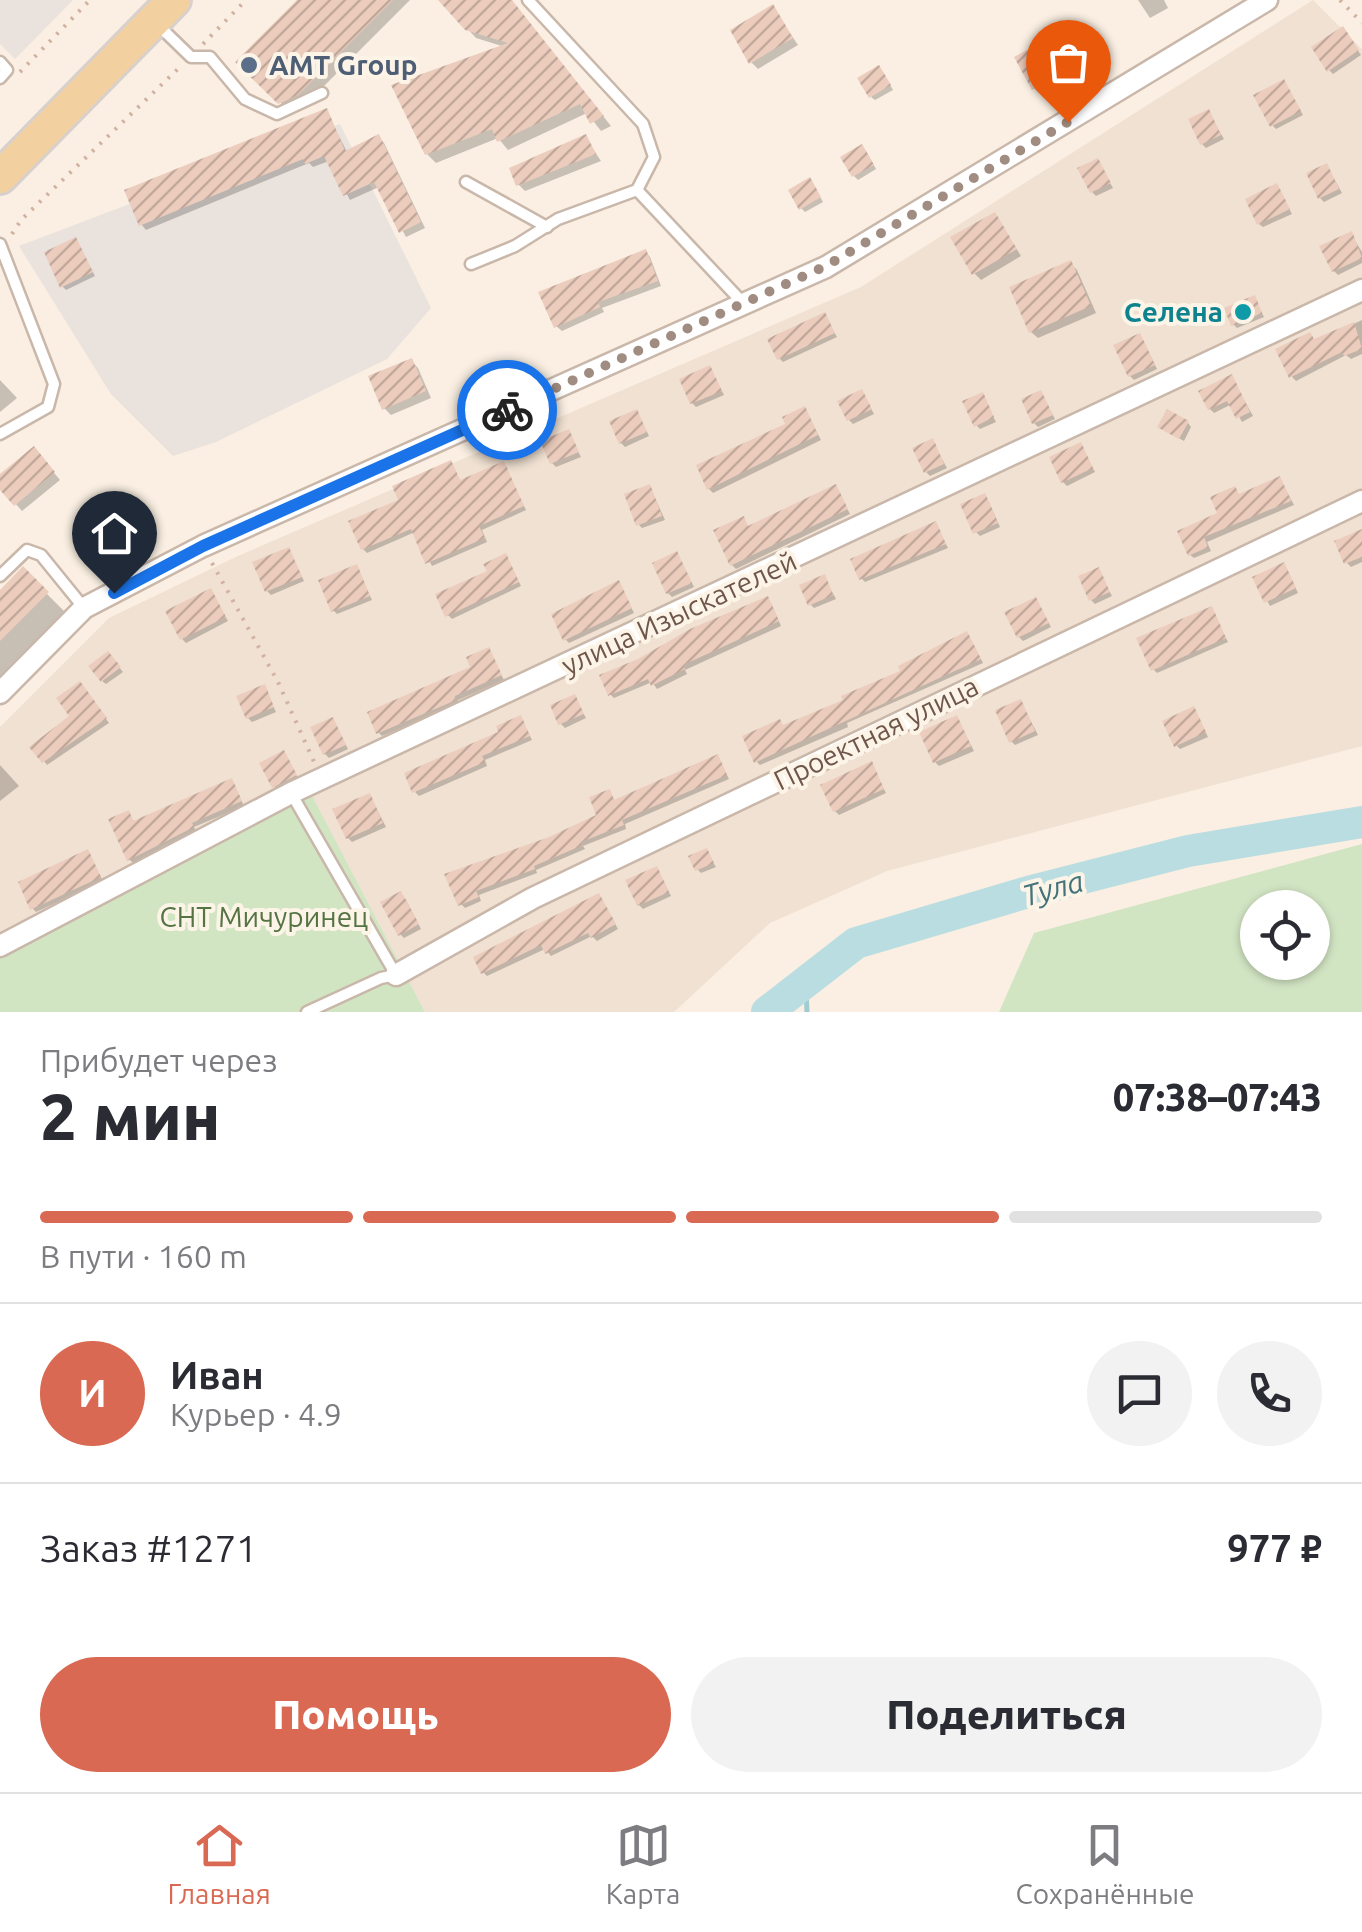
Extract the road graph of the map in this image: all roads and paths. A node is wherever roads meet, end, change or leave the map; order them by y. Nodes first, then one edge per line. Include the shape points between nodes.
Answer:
1 (90, 0) edge
2 (246, 0) edge
3 (528, 0) edge
4 (1266, 0) edge
5 (1340, 0) edge
6 (164, 11) edge
7 (1362, 23) edge
8 (191, 56) junction
9 (0, 62) edge
10 (5, 81) edge
11 (322, 93) dead end
12 (1, 180) edge
13 (466, 182) dead end
14 (637, 190) junction
15 (547, 226) junction
16 (1, 246) edge
17 (471, 264) dead end
18 (1362, 290) edge
19 (744, 302) junction
20 (0, 434) edge
21 (1362, 501) edge
22 (203, 546) junction
23 (0, 576) edge
24 (84, 608) junction
25 (0, 693) edge
26 (299, 790) junction
27 (0, 946) edge
28 (396, 975) junction
29 (307, 1012) edge

1 - 10 path
2 - 8 path
3 - 14 lane via 643,124 654,157
4 - 19 street via 826,266
5 - 7 path
6 - 8 lane
6 - 12 main road
8 - 11 lane via 210,58 245,99 277,114
8 - 16 path
9 - 10 lane
13 - 15 lane
14 - 15 lane
14 - 19 lane
15 - 17 lane
16 - 20 lane via 54,384 48,407
18 - 26 street, улица Изыскателей
19 - 22 street
21 - 28 street, Проектная улица via 533,898
22 - 24 street
22 - 26 path via 316,766
23 - 24 lane via 27,550 40,555
24 - 25 street
26 - 27 street, улица Изыскателей
26 - 28 lane
28 - 29 lane

